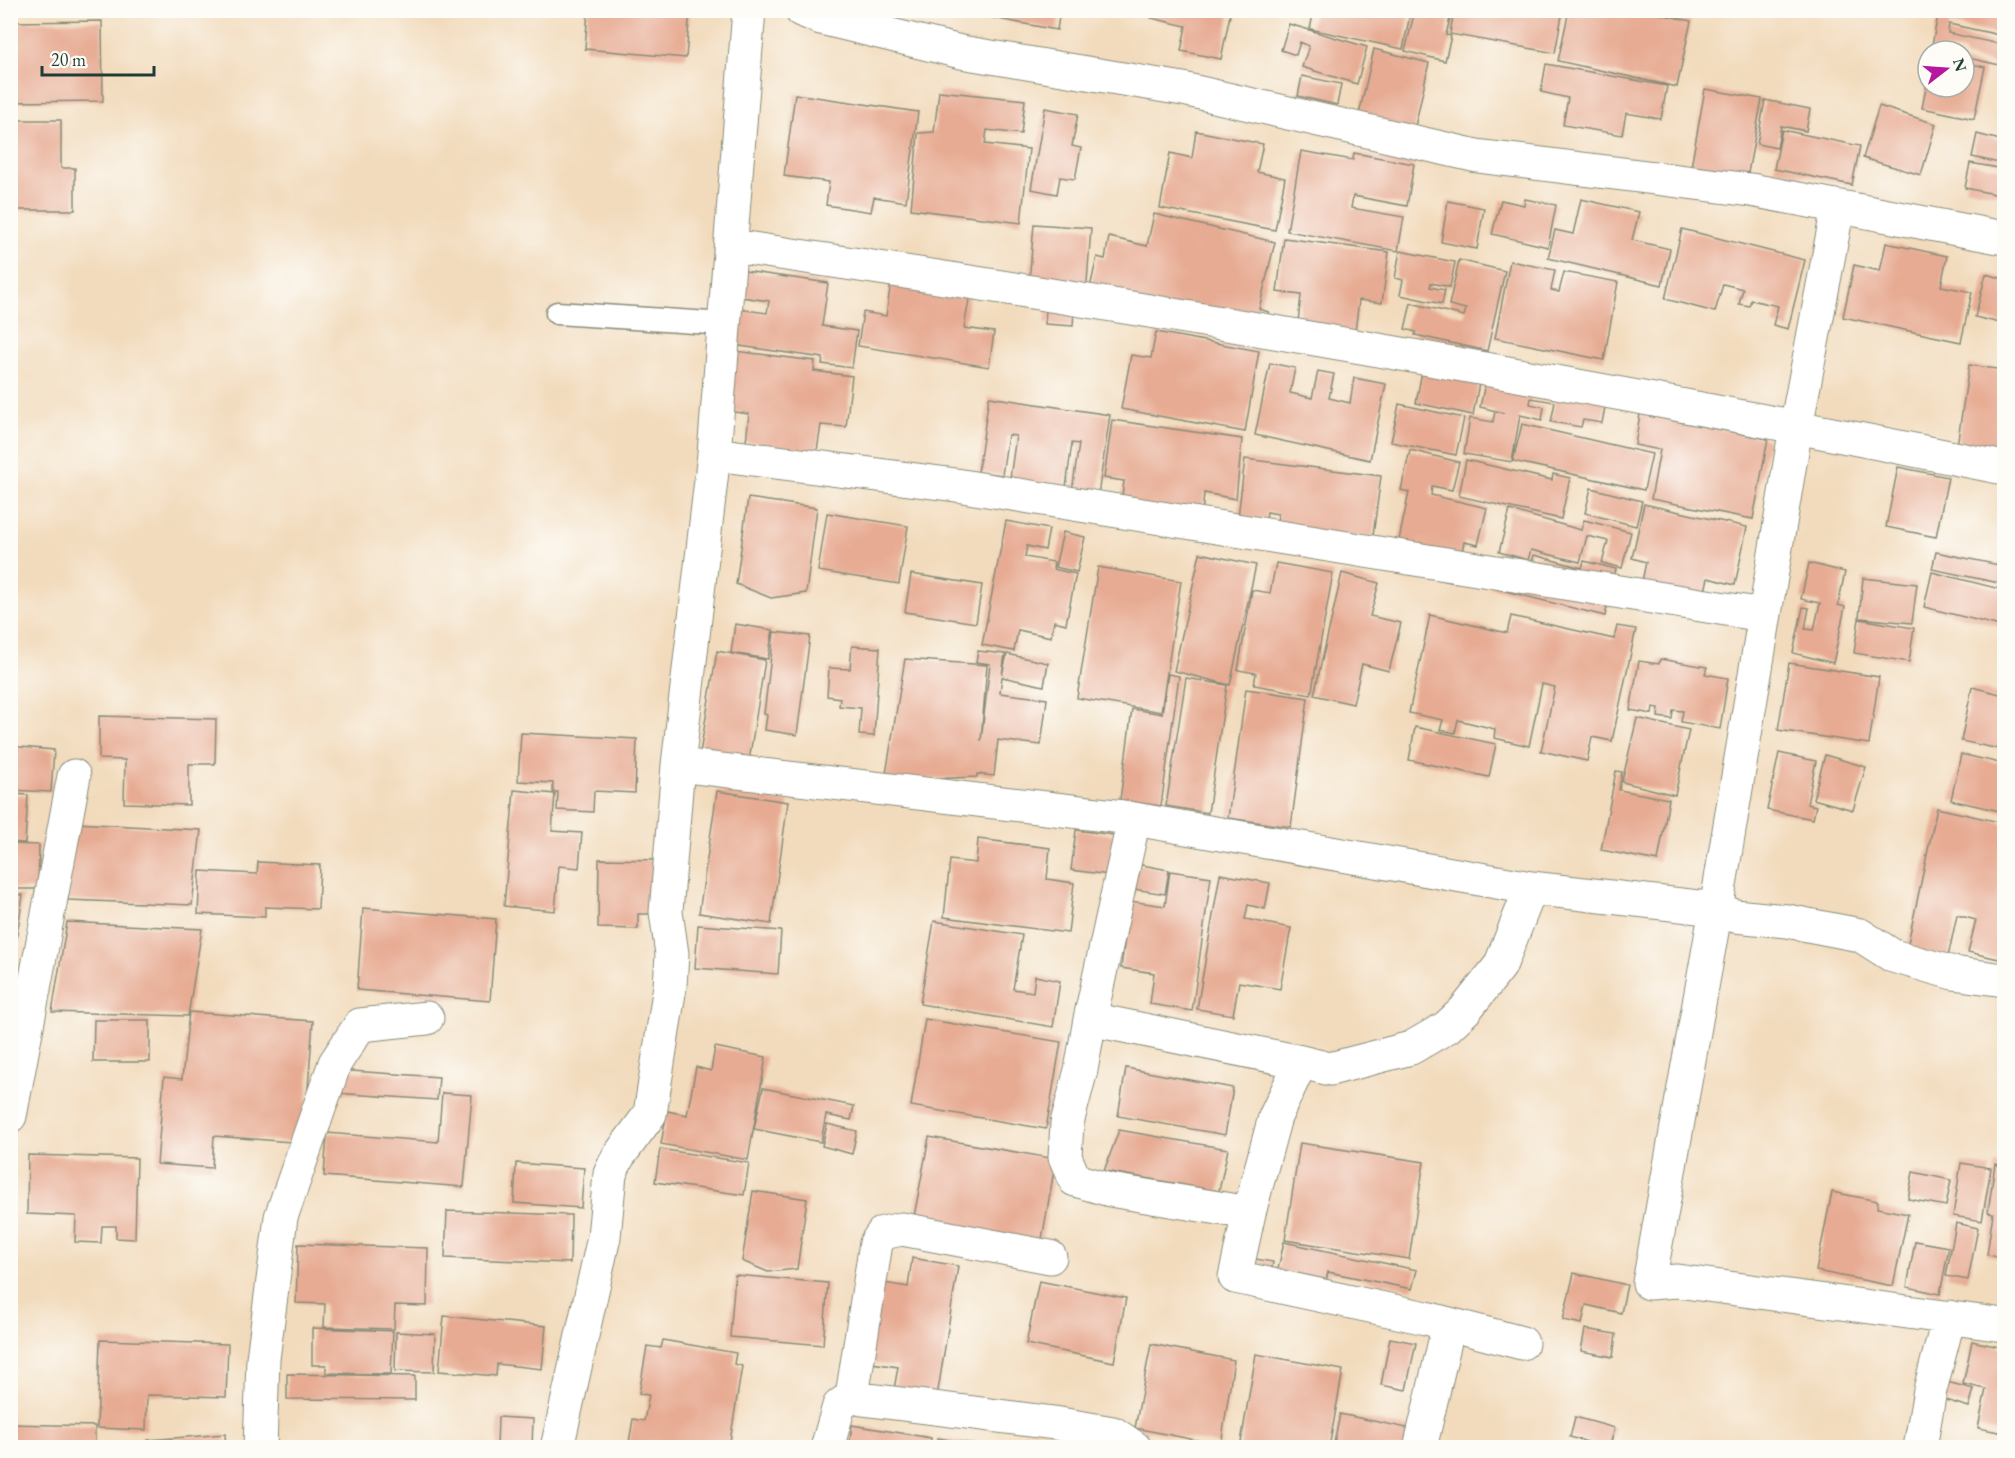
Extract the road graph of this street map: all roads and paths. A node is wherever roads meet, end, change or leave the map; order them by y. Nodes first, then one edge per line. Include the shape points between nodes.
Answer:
1 (749, 10) edge
2 (801, 10) edge
3 (1838, 207) junction
4 (2004, 238) edge
5 (732, 246) junction
6 (557, 313) dead end
7 (725, 324) junction
8 (1796, 427) junction
9 (714, 454) junction
10 (2004, 468) edge
11 (1763, 615) junction
12 (678, 765) junction
13 (74, 776) dead end
14 (1134, 819) junction
15 (1531, 888) junction
16 (1716, 909) junction
17 (2004, 980) edge
18 (427, 1018) dead end
19 (1089, 1019) junction
20 (1301, 1062) junction
21 (10, 1116) edge
22 (1249, 1213) junction
23 (1050, 1257) dead end
24 (1949, 1317) junction
25 (1449, 1324) junction
26 (2004, 1325) edge
27 (1522, 1343) dead end
28 (852, 1396) junction
29 (260, 1448) edge
30 (557, 1448) edge
31 (827, 1448) edge
32 (1135, 1448) edge
33 (1420, 1448) edge
34 (1920, 1448) edge

1 - 5 street
2 - 3 street via 961,52 1183,89 1477,156 1750,190
3 - 4 street
3 - 8 street
5 - 7 street
5 - 8 street via 973,281 1357,346
6 - 7 lane
7 - 9 street
8 - 10 street
8 - 11 street
9 - 11 street via 956,485
9 - 12 street
11 - 16 street
12 - 14 street
12 - 30 street via 666,912 672,954 650,1114 610,1174 604,1237
13 - 21 street
14 - 15 street
14 - 19 street
15 - 16 street
15 - 20 street via 1500,966 1447,1028 1411,1048 1330,1069
16 - 17 street via 1735,916 1860,935 1893,956 1953,973
16 - 24 street via 1649,1283 1677,1281
18 - 29 street via 360,1025 335,1063 281,1217 263,1359
19 - 20 street
19 - 22 street via 1067,1123 1065,1157 1075,1180 1110,1190
20 - 22 street via 1275,1117
22 - 25 street via 1235,1277
23 - 28 street via 902,1229 883,1233 876,1243
24 - 26 street
24 - 34 street
25 - 27 street
25 - 33 street
28 - 31 street via 839,1406
28 - 32 street via 1113,1433

